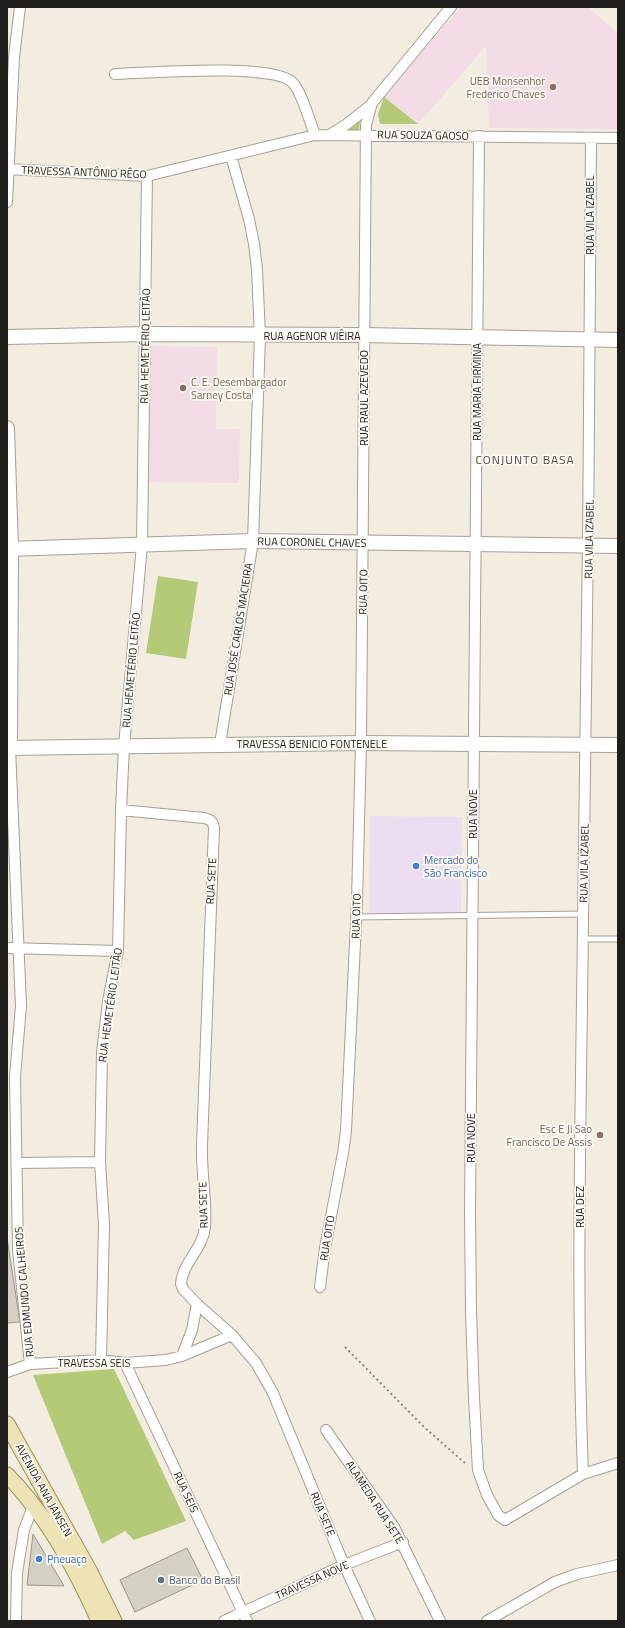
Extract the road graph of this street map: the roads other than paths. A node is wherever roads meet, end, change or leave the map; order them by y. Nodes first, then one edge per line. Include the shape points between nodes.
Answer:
1 (20, 7) edge
2 (449, 8) edge
3 (115, 74) dead end
4 (372, 103) junction
5 (330, 134) junction
6 (365, 134) junction
7 (315, 135) junction
8 (479, 136) junction
9 (591, 138) junction
10 (618, 138) edge
11 (231, 156) junction
12 (7, 169) edge
13 (147, 176) junction
14 (7, 202) edge
15 (145, 334) junction
16 (260, 336) junction
17 (364, 336) junction
18 (7, 337) edge
19 (477, 337) junction
20 (590, 339) junction
21 (618, 340) edge
22 (7, 428) edge
23 (253, 541) junction
24 (364, 543) junction
25 (476, 544) junction
26 (142, 545) junction
27 (589, 546) junction
28 (618, 546) edge
29 (9, 549) edge
30 (9, 705) edge
31 (361, 743) junction
32 (220, 744) junction
33 (474, 745) junction
34 (585, 745) junction
35 (618, 745) edge
36 (124, 746) junction
37 (9, 748) edge
38 (120, 810) junction
39 (583, 914) junction
40 (473, 916) junction
41 (356, 917) junction
42 (583, 939) junction
43 (618, 939) edge
44 (7, 948) edge
45 (19, 948) junction
46 (118, 951) junction
47 (12, 1150) edge
48 (100, 1162) junction
49 (17, 1163) junction
50 (320, 1287) dead end
51 (197, 1304) junction
52 (232, 1335) junction
53 (182, 1356) junction
54 (101, 1360) junction
55 (125, 1363) junction
56 (30, 1364) junction
57 (7, 1372) edge
58 (7, 1424) edge
59 (326, 1430) dead end
60 (618, 1463) edge
61 (583, 1474) junction
62 (7, 1475) edge
63 (33, 1506) junction
64 (403, 1542) junction
65 (618, 1565) edge
66 (344, 1566) junction
67 (12, 1572) edge
68 (245, 1616) edge
69 (16, 1621) edge
70 (99, 1621) edge
71 (114, 1621) edge
72 (224, 1621) edge
73 (370, 1621) edge
74 (440, 1621) edge
75 (487, 1621) edge

1 - 12 street
2 - 4 street
3 - 7 street via 253,71 285,77 298,89
4 - 5 street via 347,124
4 - 6 street, RUA RAUL AZEVEDO
5 - 6 street, RUA SOUZA GAOSO
5 - 7 street, RUA SOUZA GAOSO
6 - 8 street, RUA SOUZA GAOSO
6 - 17 street, RUA RAUL AZEVEDO
7 - 11 street, RUA SOUZA GAOSO
8 - 9 street, RUA SOUZA GAOSO
8 - 19 street, RUA MARIA FIRMINA
9 - 10 street, RUA SOUZA GAOSO
9 - 20 street, RUA VILA IZABEL
11 - 13 street, TRAVESSA ANTÔNIO RÊGO
11 - 16 street, RUA JOSÉ CARLOS MACIEIRA via 254,244
12 - 13 street, TRAVESSA ANTÔNIO RÊGO
12 - 14 street
13 - 15 street, RUA HEMETÉRIO LEITÃO
15 - 16 street, RUA AGENOR VIÊIRA
15 - 18 street, RUA AGENOR VIÊIRA
15 - 26 street, RUA HEMETÉRIO LEITÃO
16 - 17 street, RUA AGENOR VIÊIRA
16 - 23 street, RUA JOSÉ CARLOS MACIEIRA
17 - 19 street, RUA AGENOR VIÊIRA
17 - 24 street, RUA RAUL AZEVEDO
19 - 20 street, RUA AGENOR VIÊIRA
19 - 25 street, RUA MARIA FIRMINA
20 - 21 street, RUA AGENOR VIÊIRA
20 - 27 street, RUA VILA IZABEL
22 - 29 street, RUA EDMUNDO CALHEIROS
23 - 24 street, RUA CORONEL CHAVES
23 - 26 street, RUA CORONEL CHAVES
23 - 32 street, RUA JOSÉ CARLOS MACIEIRA
24 - 25 street, RUA CORONEL CHAVES
24 - 31 street, RUA OITO
25 - 27 street, RUA CORONEL CHAVES
25 - 33 street, RUA MARIA FIRMINA
26 - 29 street, RUA CORONEL CHAVES
26 - 36 street, RUA HEMETÉRIO LEITÃO
27 - 28 street, RUA CORONEL CHAVES
27 - 34 street, RUA VILA IZABEL
29 - 30 street, RUA EDMUNDO CALHEIROS
30 - 37 street, RUA EDMUNDO CALHEIROS
31 - 32 street, TRAVESSA BENICIO FONTENELE
31 - 33 street, TRAVESSA BENICIO FONTENELE
31 - 41 street, RUA OITO
32 - 36 street, TRAVESSA BENICIO FONTENELE
33 - 34 street, TRAVESSA BENICIO FONTENELE
33 - 40 street, RUA NOVE
34 - 35 street, TRAVESSA BENICIO FONTENELE
34 - 39 street, RUA VILA IZABEL
36 - 37 street, TRAVESSA BENICIO FONTENELE
36 - 38 street, RUA HEMETÉRIO LEITÃO
37 - 45 street, RUA EDMUNDO CALHEIROS
38 - 46 street, RUA HEMETÉRIO LEITÃO
38 - 51 street, RUA SETE via 210,819 214,828 201,1162 205,1225 202,1242 183,1273 180,1284
39 - 40 lane
39 - 42 street, RUA VILA IZABEL
40 - 41 lane
40 - 61 street, RUA NOVE via 471,1296 478,1470 488,1495 503,1520
41 - 50 street, RUA OITO via 346,1131
42 - 43 lane
42 - 61 street, RUA DEZ via 579,1145
44 - 45 street
45 - 46 street
45 - 47 street, RUA EDMUNDO CALHEIROS via 21,1006
46 - 48 street, RUA HEMETÉRIO LEITÃO via 108,1001 102,1053
47 - 49 street, RUA EDMUNDO CALHEIROS
48 - 49 street
48 - 54 street, RUA HEMETÉRIO LEITÃO via 104,1225
49 - 56 street, RUA EDMUNDO CALHEIROS via 18,1250
51 - 52 street, RUA SETE
51 - 53 street via 192,1330
52 - 53 street, TRAVESSA SEIS
52 - 66 street, RUA SETE via 256,1363 273,1393
53 - 55 street, TRAVESSA SEIS via 166,1360
54 - 55 street, TRAVESSA SEIS
54 - 56 street, TRAVESSA SEIS
55 - 68 street, RUA SEIS
56 - 57 street, TRAVESSA SEIS
58 - 71 main road, AVENIDA ANA JANSEN via 90,1572
59 - 64 street, ALAMEDA RUA SETE
60 - 61 street
62 - 63 main road, AVENIDA ANA JANSEN
63 - 67 street
63 - 70 main road, AVENIDA ANA JANSEN via 74,1570
64 - 66 street, TRAVESSA NOVE
64 - 74 street, ALAMEDA RUA SETE
65 - 75 street via 555,1582
66 - 68 street, TRAVESSA NOVE
66 - 73 street, RUA SETE
67 - 69 street
68 - 72 street, TRAVESSA NOVE

